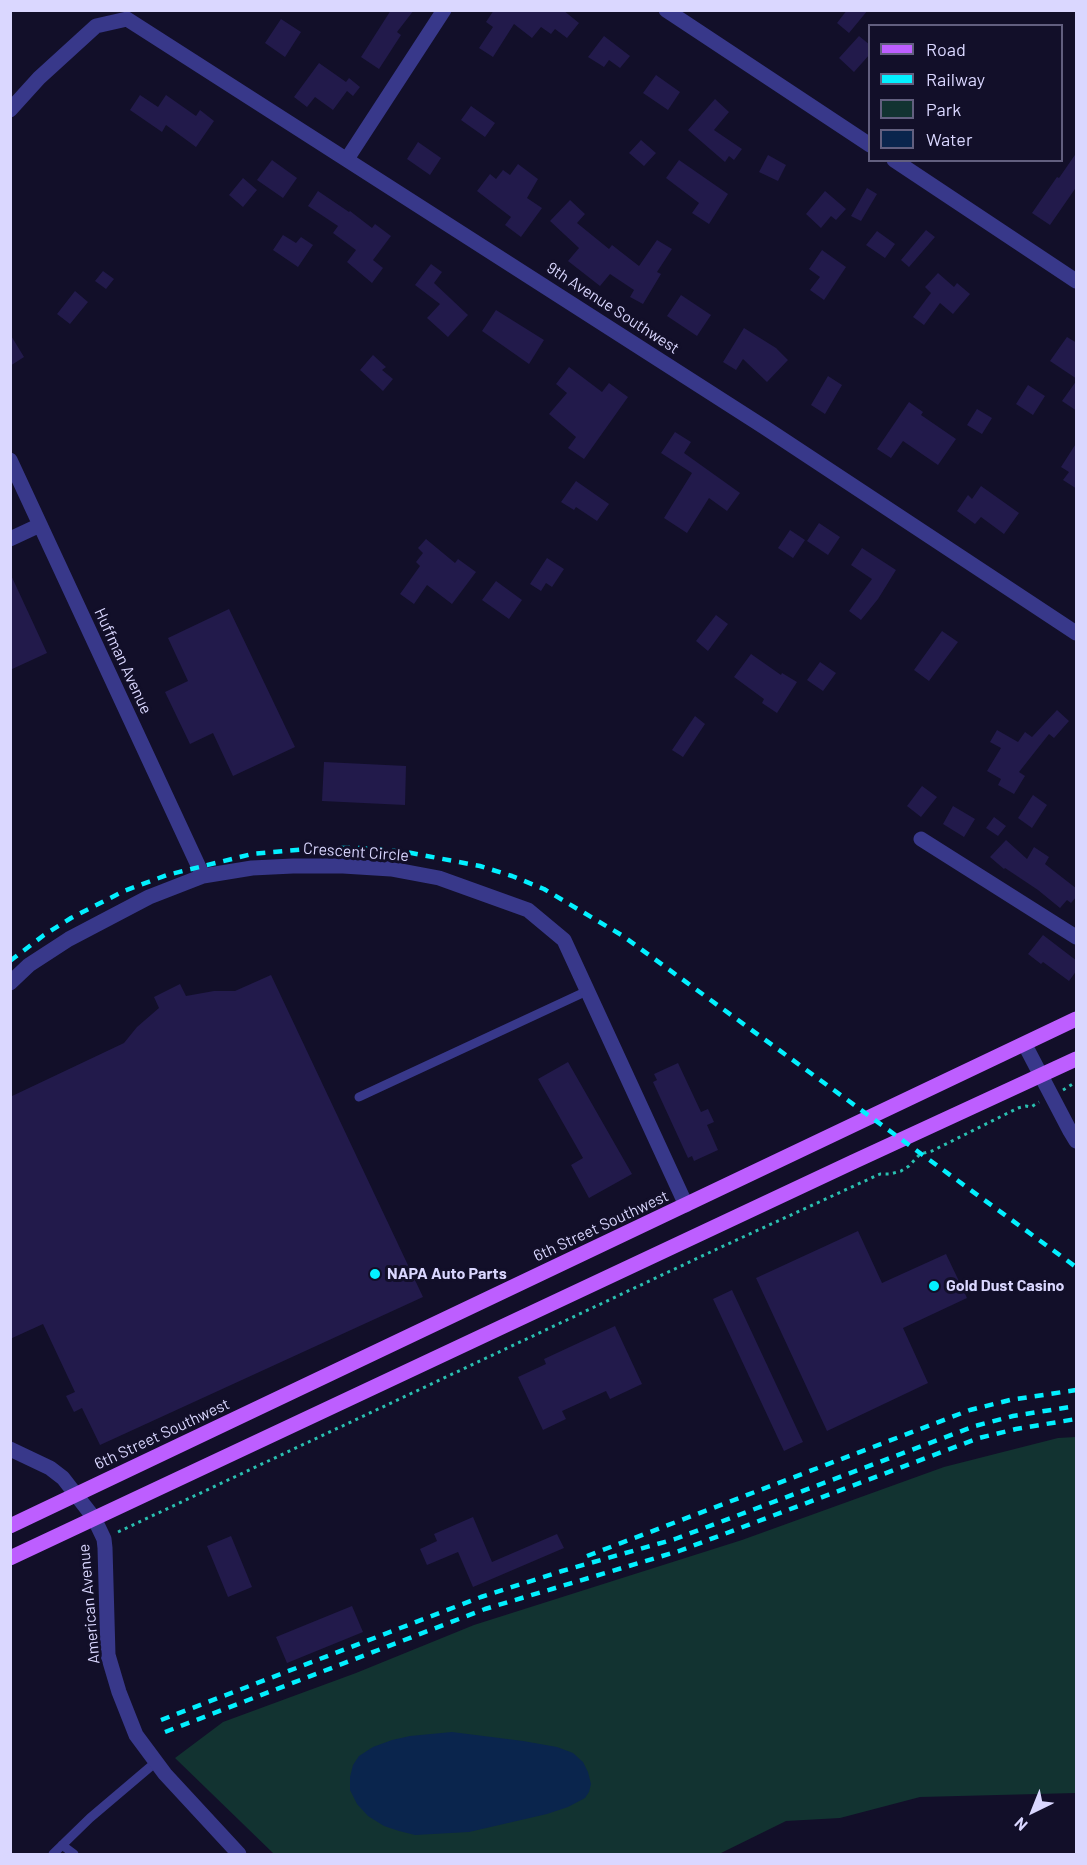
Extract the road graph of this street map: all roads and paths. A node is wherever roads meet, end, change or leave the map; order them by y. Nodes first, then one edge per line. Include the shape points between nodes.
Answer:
1 (444, 10) edge
2 (666, 10) edge
3 (10, 110) edge
4 (868, 144) edge
5 (347, 159) junction
6 (897, 162) edge
7 (1077, 281) edge
8 (10, 460) edge
9 (40, 525) junction
10 (10, 539) edge
11 (1077, 633) edge
12 (921, 839) dead end
13 (203, 876) junction
14 (1077, 937) edge
15 (10, 983) edge
16 (587, 991) junction
17 (1077, 1020) edge
18 (1025, 1045) junction
19 (1077, 1059) edge
20 (1040, 1076) junction
21 (1077, 1082) edge
22 (1061, 1090) dead end
23 (359, 1097) dead end
24 (1032, 1105) dead end
25 (1077, 1141) edge
26 (686, 1205) junction
27 (10, 1449) edge
28 (77, 1495) junction
29 (94, 1518) junction
30 (10, 1526) edge
31 (118, 1532) dead end
32 (10, 1558) edge
33 (156, 1762) junction
34 (62, 1845) junction
35 (53, 1854) edge
36 (74, 1854) edge
37 (239, 1854) edge

1 - 5 street
2 - 4 street
3 - 5 street, 9th Avenue Southwest via 96,27 127,19
5 - 11 street, 9th Avenue Southwest via 764,426
6 - 7 street
8 - 9 street, Huffman Avenue
9 - 10 street
9 - 13 street, Huffman Avenue
12 - 14 street
13 - 15 street, Crescent Circle via 149,897 69,939 29,965
13 - 16 street, Crescent Circle via 252,868 323,866 392,869 439,878 528,910 564,940
16 - 23 lane
16 - 26 street, Crescent Circle
17 - 18 main road, 6th Street Southwest
18 - 20 street
18 - 26 main road, 6th Street Southwest
19 - 20 main road
20 - 25 street
20 - 29 main road
21 - 22 path
24 - 31 path via 920,1154 901,1171 880,1174 728,1244
26 - 28 main road, 6th Street Southwest
27 - 28 street, American Avenue via 50,1468
28 - 29 street, American Avenue
28 - 30 main road, 6th Street Southwest
29 - 32 main road
29 - 33 street, American Avenue via 105,1548 108,1655 136,1735
33 - 34 lane
33 - 37 street, American Avenue
34 - 35 lane
34 - 36 lane

